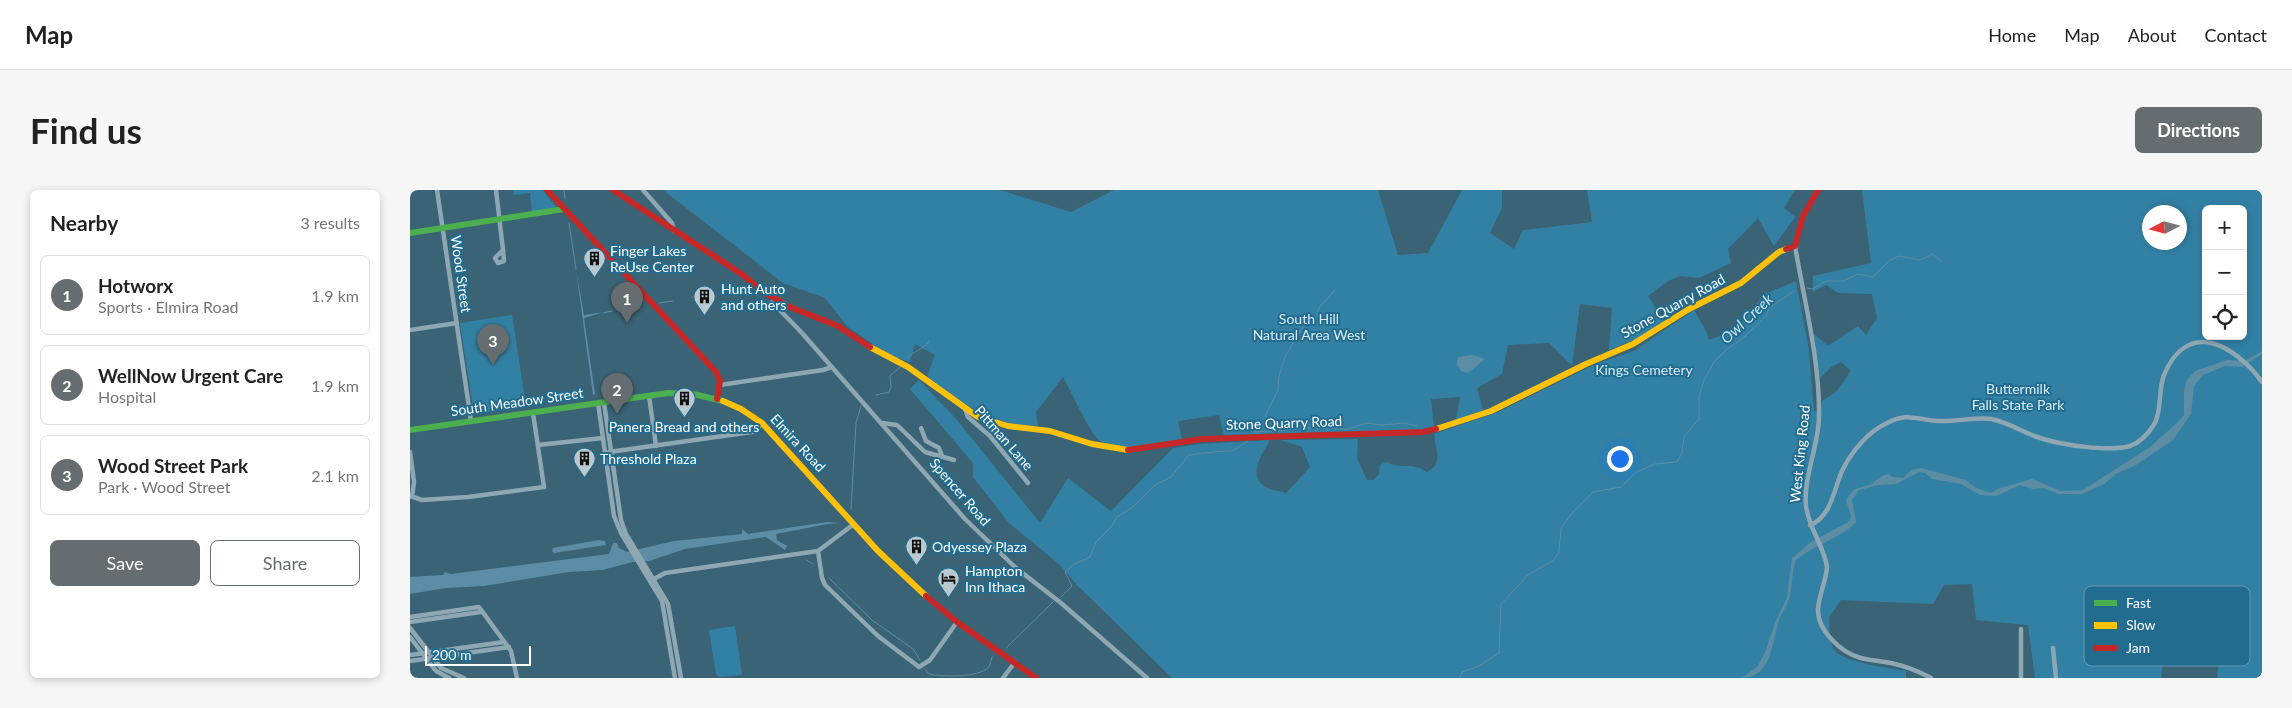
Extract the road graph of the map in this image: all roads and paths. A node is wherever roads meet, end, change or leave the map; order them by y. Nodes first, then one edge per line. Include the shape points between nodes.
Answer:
1 (437, 190) edge
2 (496, 190) edge
3 (547, 190) edge
4 (613, 190) edge
5 (643, 190) edge
6 (1818, 190) edge
7 (564, 209) junction
8 (499, 220) junction
9 (443, 228) junction
10 (674, 230) junction
11 (410, 233) edge
12 (1795, 246) junction
13 (503, 250) dead end
14 (772, 302) dead end
15 (456, 323) junction
16 (410, 330) edge
17 (832, 367) junction
18 (2262, 382) edge
19 (720, 384) junction
20 (649, 396) junction
21 (717, 399) junction
22 (601, 403) junction
23 (964, 408) junction
24 (533, 413) junction
25 (471, 421) junction
26 (762, 423) junction
27 (882, 423) junction
28 (921, 428) dead end
29 (410, 430) edge
30 (603, 438) junction
31 (538, 445) junction
32 (656, 446) junction
33 (410, 452) edge
34 (608, 453) junction
35 (942, 456) junction
36 (954, 460) dead end
37 (1028, 483) dead end
38 (411, 495) edge
39 (854, 524) junction
40 (1810, 525) junction
41 (818, 551) junction
42 (653, 580) junction
43 (481, 612) junction
44 (410, 617) edge
45 (410, 622) edge
46 (957, 622) junction
47 (410, 628) edge
48 (2021, 629) dead end
49 (410, 637) edge
50 (504, 642) junction
51 (509, 647) junction
52 (2053, 648) dead end
53 (426, 652) junction
54 (410, 655) edge
55 (427, 658) junction
56 (433, 658) junction
57 (410, 660) edge
58 (1014, 662) junction
59 (449, 678) edge
60 (464, 678) edge
61 (517, 678) edge
62 (675, 678) edge
63 (681, 678) edge
64 (1003, 678) edge
65 (1036, 678) edge
66 (1147, 678) edge
67 (1931, 678) edge
68 (2021, 678) edge
69 (2056, 678) edge

1 - 9 street, Wood Street
2 - 8 street
3 - 7 main road
4 - 10 main road
5 - 10 street via 672,223
6 - 12 main road, West King Road via 1800,222
7 - 8 main road
7 - 19 main road via 710,365
8 - 9 main road
8 - 13 street
9 - 11 main road
9 - 15 street, Wood Street
10 - 23 main road, Stone Quarry Road via 766,294 802,313 844,329 877,351 908,366
12 - 23 main road, Stone Quarry Road via 1779,252 1741,283 1689,309 1633,344 1499,407 1439,429 1408,433 1202,439 1125,450 1050,431 1008,426
12 - 40 street, West King Road via 1814,361 1819,416 1806,495
14 - 17 street, Spencer Road
15 - 16 street
15 - 25 street, Wood Street
17 - 19 street
17 - 27 street, Spencer Road
18 - 40 street via 2230,350 2208,342 2195,343 2180,352 2164,375 2154,425 2140,441 2126,446 2054,442 1992,420 1939,422 1908,416 1898,418 1879,427 1855,450 1826,512
19 - 21 main road
20 - 21 main road, South Meadow Street via 685,393
20 - 22 main road, South Meadow Street
20 - 32 street
21 - 26 main road, Elmira Road
22 - 24 main road, South Meadow Street
22 - 30 street
22 - 34 street
23 - 37 street, Pittman Lane via 968,417 990,436
24 - 25 main road, South Meadow Street
24 - 31 street
25 - 29 main road, South Meadow Street
26 - 32 street via 752,432
26 - 39 main road, Elmira Road
27 - 35 street via 897,425 920,449
27 - 66 street, Spencer Road via 960,513 1015,568 1062,603
28 - 35 street via 926,441 940,448
30 - 31 street
30 - 34 street
31 - 38 street via 544,487 468,498 429,500
32 - 34 street
33 - 38 street via 414,482
34 - 42 street via 621,520 632,547
35 - 36 street
39 - 41 street
39 - 46 main road, Elmira Road via 910,583
40 - 67 street, West King Road via 1824,554 1827,573 1818,608 1823,629 1840,648 1860,658 1895,664
41 - 42 street via 665,573
41 - 46 street via 825,585 878,636 919,667 930,660
42 - 62 street via 664,610
42 - 63 street via 670,610
43 - 44 street via 479,607
43 - 45 street
43 - 50 street
46 - 58 main road, Elmira Road
47 - 53 street
48 - 68 street
49 - 53 street
50 - 51 street
50 - 53 street
51 - 56 street
51 - 61 street
52 - 69 street
53 - 54 street
53 - 55 street
53 - 56 street
55 - 56 street
55 - 57 street
55 - 59 street via 437,672
56 - 60 street via 441,668
58 - 64 street
58 - 65 main road, Elmira Road

